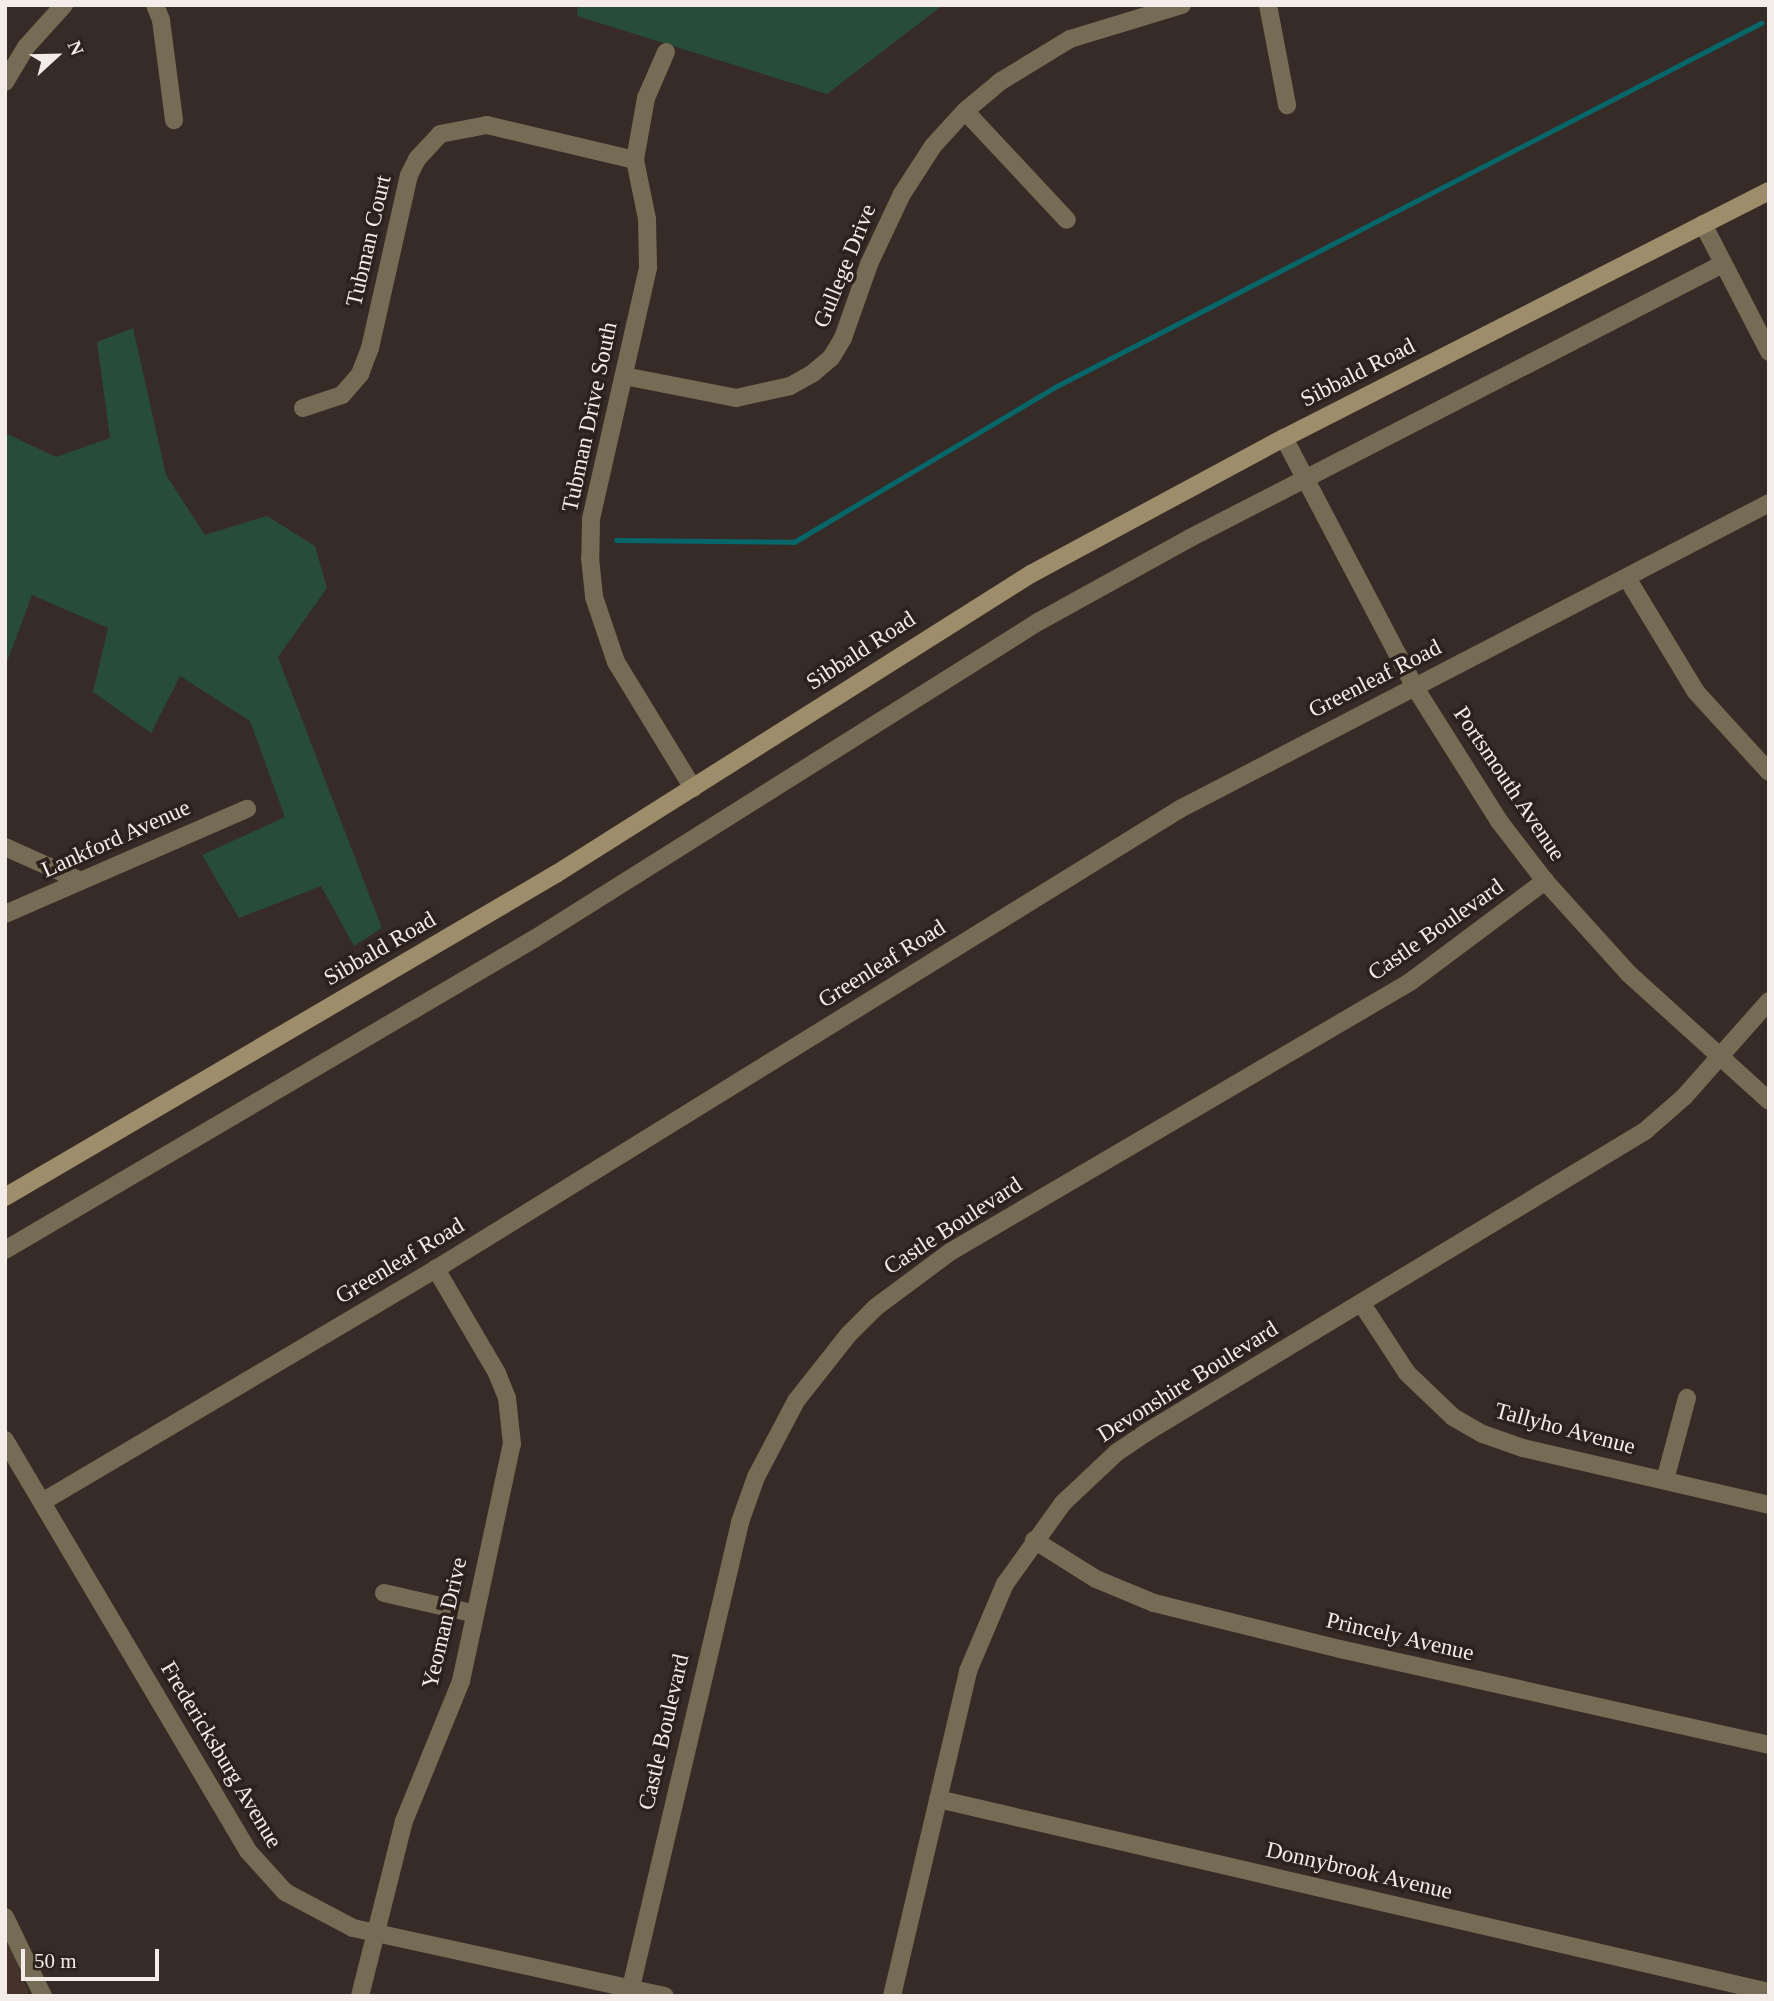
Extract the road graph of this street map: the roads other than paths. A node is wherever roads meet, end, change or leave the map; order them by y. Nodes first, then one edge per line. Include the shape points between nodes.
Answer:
1 (64, 5) edge
2 (155, 5) edge
3 (1182, 5) edge
4 (1268, 5) edge
5 (666, 52) dead end
6 (5, 82) edge
7 (1287, 105) dead end
8 (965, 111) junction
9 (174, 120) dead end
10 (635, 160) junction
11 (1769, 191) edge
12 (1067, 220) dead end
13 (1703, 225) junction
14 (1723, 264) junction
15 (1769, 352) edge
16 (624, 376) junction
17 (303, 408) dead end
18 (1284, 438) junction
19 (1307, 479) junction
20 (1769, 503) edge
21 (1627, 578) junction
22 (1414, 686) junction
23 (1769, 772) edge
24 (693, 788) junction
25 (247, 809) dead end
26 (5, 847) edge
27 (81, 881) junction
28 (1545, 881) junction
29 (5, 914) edge
30 (1769, 1001) edge
31 (1720, 1058) junction
32 (1769, 1101) edge
33 (5, 1197) edge
34 (5, 1250) edge
35 (436, 1269) junction
36 (1362, 1304) junction
37 (1687, 1398) dead end
38 (5, 1440) edge
39 (1665, 1480) junction
40 (42, 1502) junction
41 (1769, 1505) edge
42 (1034, 1540) junction
43 (384, 1593) dead end
44 (472, 1613) junction
45 (1769, 1745) edge
46 (938, 1799) junction
47 (5, 1917) edge
48 (375, 1933) junction
49 (630, 1992) edge
50 (1769, 1992) edge
51 (43, 1996) edge
52 (360, 1996) edge
53 (665, 1996) edge
54 (892, 1996) edge

1 - 6 street via 26,47
2 - 9 street
3 - 8 street, Gullege Drive via 1070,39 1001,81
4 - 7 street
5 - 10 street, Tubman Drive South via 646,98
8 - 12 street
8 - 16 street, Gullege Drive via 933,146 902,194 869,264 843,338 831,358 813,373 790,386 736,398
10 - 16 street, Tubman Drive South via 649,243
10 - 17 street, Tubman Court via 487,125 440,134 409,175 360,374 342,395
11 - 13 street, Sibbald Road
13 - 14 street
13 - 18 street, Sibbald Road
14 - 15 street
14 - 19 street
16 - 24 street, Tubman Drive South via 591,519 594,597 616,662
18 - 19 street, Portsmouth Avenue
18 - 24 street, Sibbald Road via 1008,588
19 - 22 street, Portsmouth Avenue
19 - 34 street via 1038,622 534,940
20 - 21 street, Greenleaf Road
21 - 22 street, Greenleaf Road
21 - 23 street via 1696,692 1732,737
22 - 28 street, Portsmouth Avenue via 1499,821
22 - 35 street, Greenleaf Road via 1180,809
24 - 33 street, Sibbald Road via 556,874
25 - 27 street, Lankford Avenue
26 - 27 street
27 - 29 street, Lankford Avenue
28 - 31 street, Portsmouth Avenue via 1628,974
28 - 49 street, Castle Boulevard via 1410,982 950,1252 849,1334 796,1401 756,1477 740,1522
30 - 31 street, Devonshire Boulevard
31 - 32 street, Portsmouth Avenue
31 - 36 street, Devonshire Boulevard via 1671,1109 1617,1151
35 - 40 street, Greenleaf Road
35 - 44 street, Yeoman Drive via 497,1373 511,1420 512,1444
36 - 39 street, Tallyho Avenue via 1407,1373 1453,1417 1523,1448
36 - 42 street, Devonshire Boulevard via 1116,1453 1063,1503
37 - 39 street
38 - 40 street, Fredericksburg Avenue
39 - 41 street, Tallyho Avenue
40 - 48 street, Fredericksburg Avenue via 268,1877 312,1910
42 - 45 street, Princely Avenue via 1096,1579 1154,1603 1340,1650
42 - 46 street, Devonshire Boulevard via 985,1623 968,1671
43 - 44 street
44 - 48 street, Yeoman Drive via 461,1681 404,1821
46 - 50 street, Donnybrook Avenue
46 - 54 street, Devonshire Boulevard
47 - 51 street
48 - 49 street, Fredericksburg Avenue
48 - 52 street, Yeoman Drive
49 - 53 street, Fredericksburg Avenue

